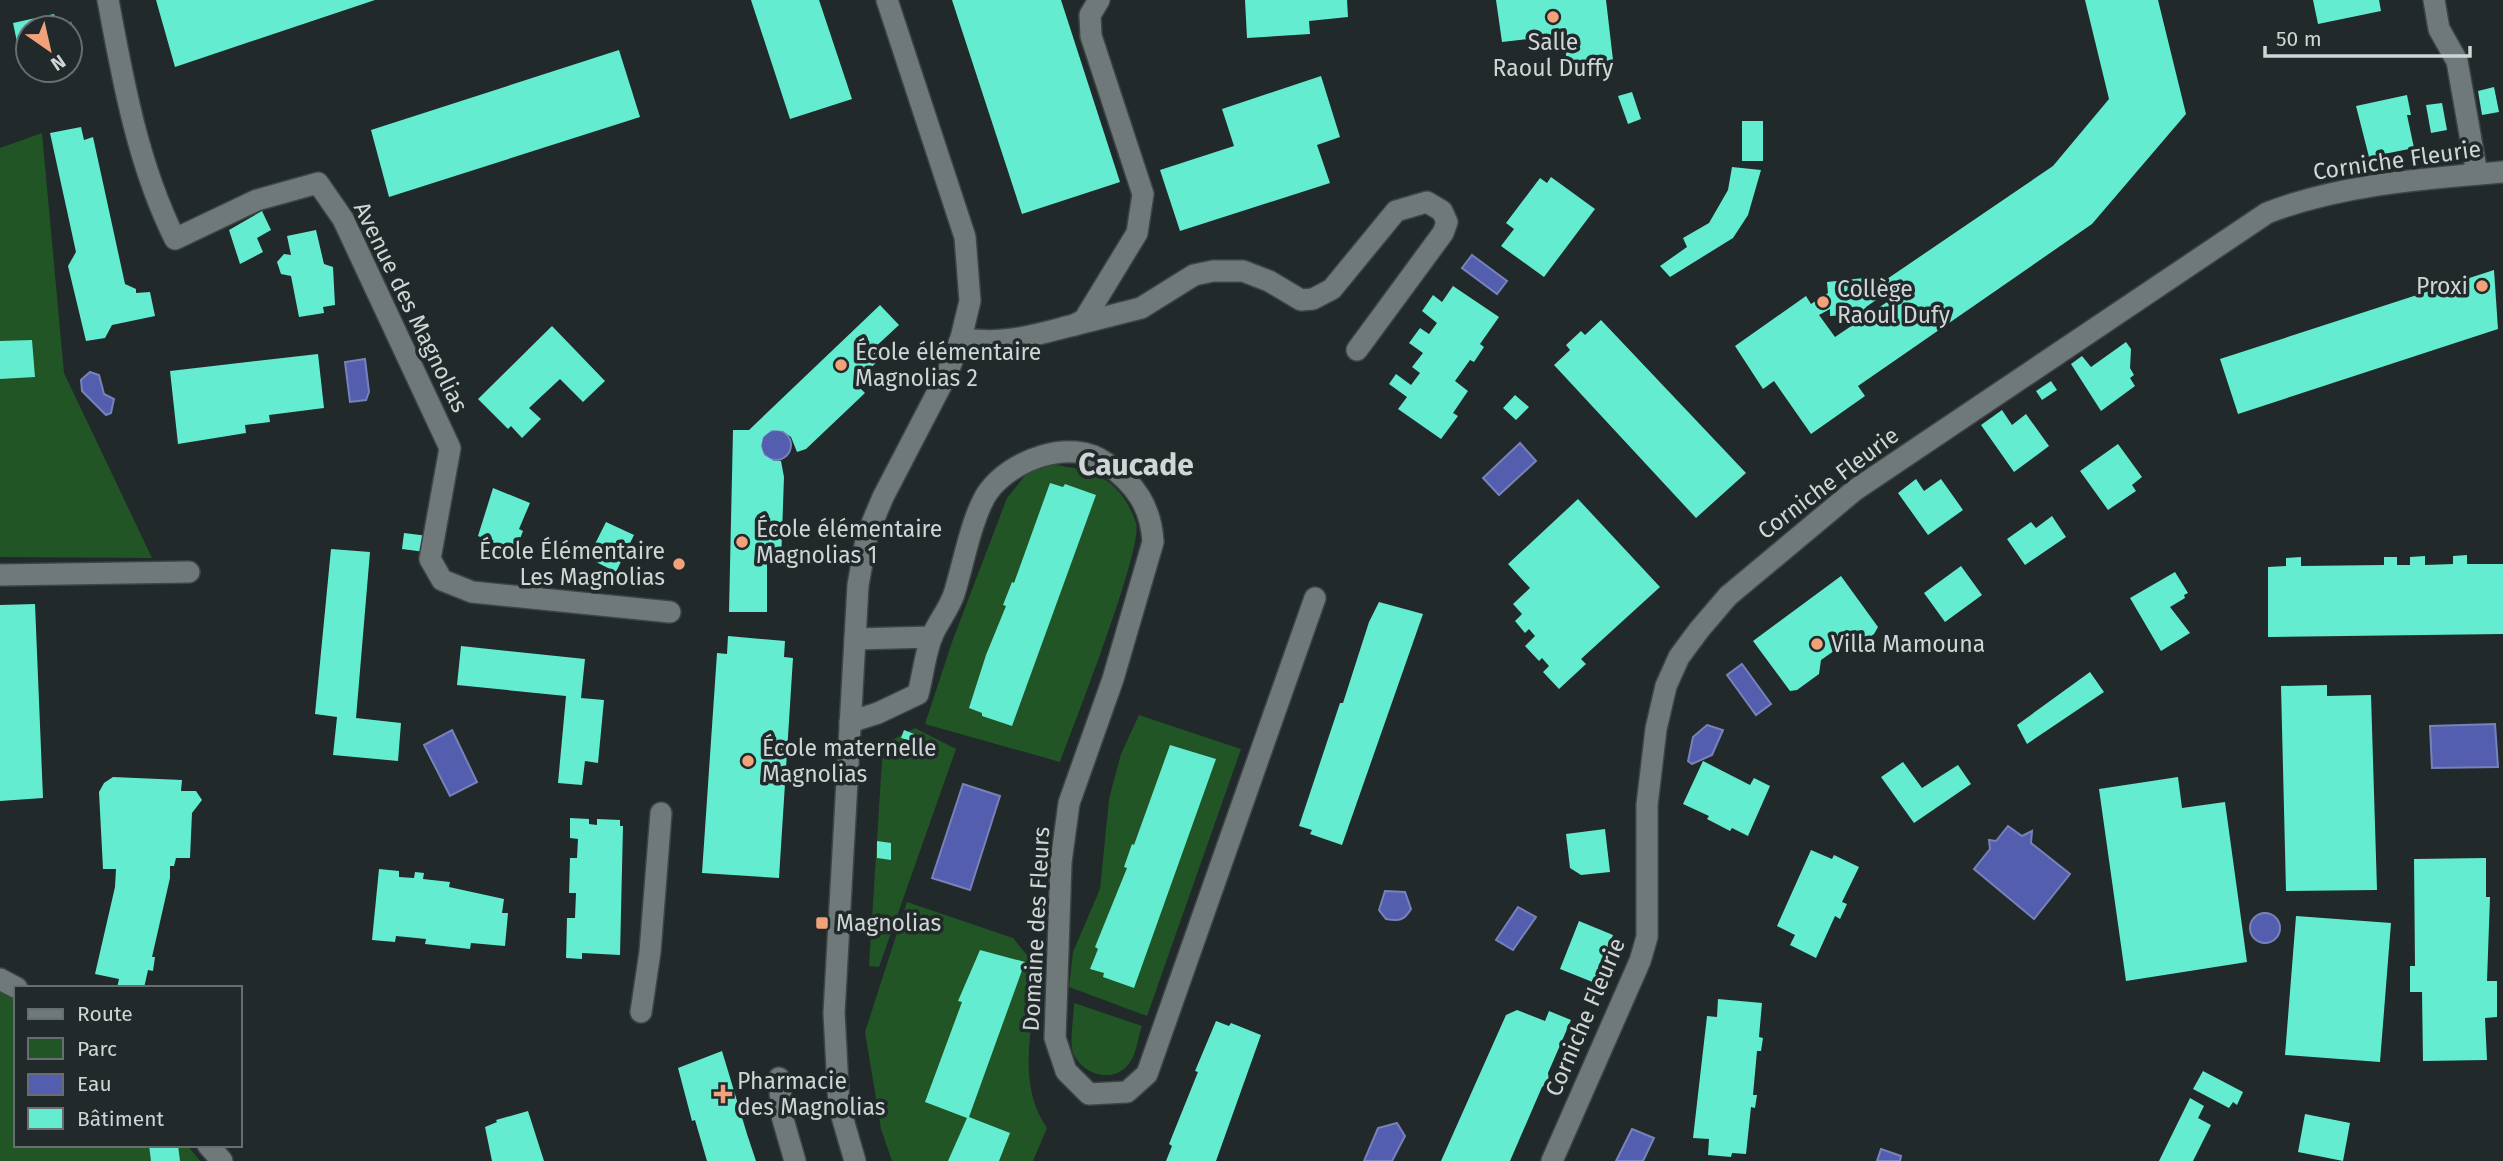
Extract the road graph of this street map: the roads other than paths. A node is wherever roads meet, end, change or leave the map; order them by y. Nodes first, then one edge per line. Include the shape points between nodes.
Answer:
1 (108, 0) edge
2 (887, 0) edge
3 (1098, 0) edge
4 (2434, 0) edge
5 (2503, 172) edge
6 (2477, 174) junction
7 (1074, 325) junction
8 (961, 338) junction
9 (1357, 350) dead end
10 (189, 572) dead end
11 (0, 575) edge
12 (1315, 598) dead end
13 (670, 612) dead end
14 (932, 637) junction
15 (855, 639) junction
16 (850, 722) junction
17 (661, 813) dead end
18 (641, 1012) dead end
19 (779, 1078) dead end
20 (210, 1147) edge
21 (222, 1161) edge
22 (795, 1161) edge
23 (855, 1161) edge
24 (1552, 1161) edge

1 - 13 street, Avenue des Magnolias via 123,84 160,208 175,239 257,200 318,183 343,219 450,447 430,559 442,580 472,592
2 - 8 street via 965,237 970,301
3 - 7 street via 1090,15 1091,36 1143,194 1142,212 1137,233 1084,320
4 - 6 street via 2439,29 2457,61
5 - 6 street, Corniche Fleurie
6 - 24 street, Corniche Fleurie via 2343,190 2267,213 1821,516 1728,596 1679,657 1666,686 1647,805 1647,937
7 - 8 street via 998,342
7 - 9 street via 1141,308 1194,275 1213,271 1243,271 1301,300 1313,299 1332,289 1396,211 1427,202 1442,211 1447,222 1443,233
8 - 15 street via 867,535
10 - 11 street
12 - 14 street, Domaine des Fleurs via 1147,1074 1127,1092 1089,1094 1066,1071 1055,1038 1061,862 1069,803 1113,679 1153,542 1144,500 1122,474 1101,460 1075,452 1047,455 1010,469 986,494 953,597
14 - 15 street
14 - 16 street, Domaine des Fleurs via 918,694
15 - 16 street
16 - 23 street via 834,1013 839,1107
17 - 18 street
19 - 22 street via 782,1116
20 - 21 street

